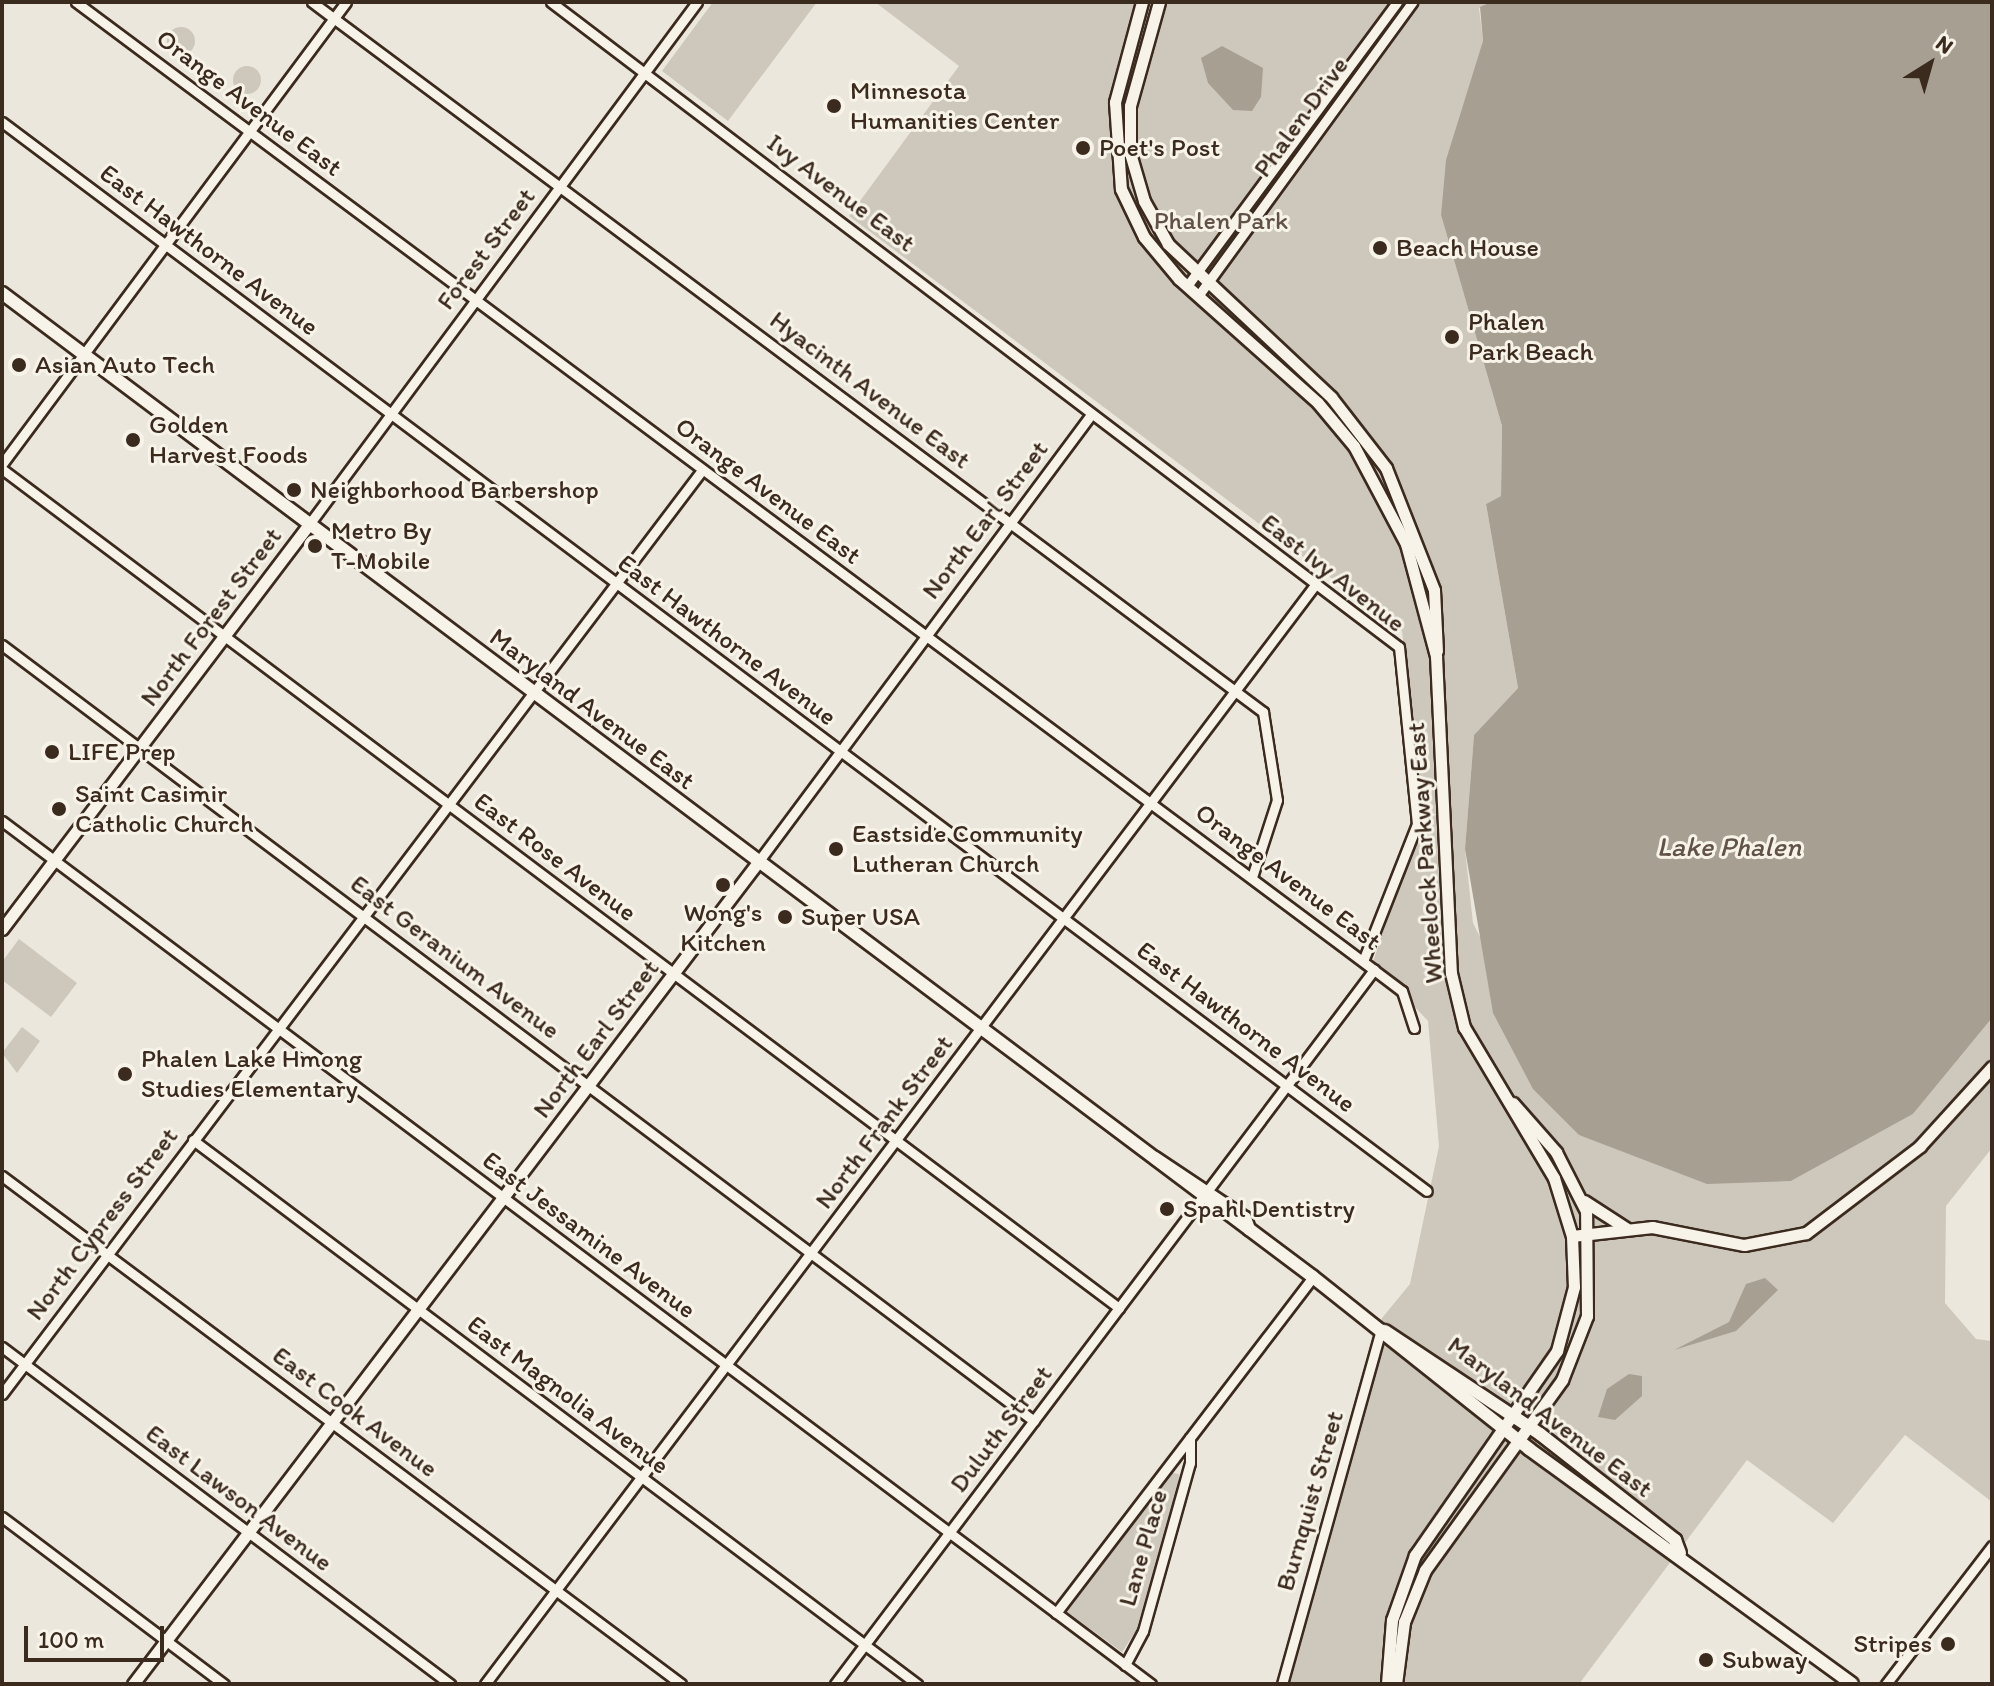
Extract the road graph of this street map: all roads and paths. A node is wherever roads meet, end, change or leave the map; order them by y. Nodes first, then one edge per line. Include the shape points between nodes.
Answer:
1 (76, 2) edge
2 (312, 2) edge
3 (346, 2) edge
4 (551, 2) edge
5 (697, 2) edge
6 (1142, 2) edge
7 (1159, 2) edge
8 (1397, 2) edge
9 (1412, 2) edge
10 (334, 18) junction
11 (645, 73) junction
12 (2, 122) edge
13 (250, 131) junction
14 (560, 186) junction
15 (166, 245) junction
16 (1196, 274) junction
17 (1207, 284) junction
18 (1187, 286) junction
19 (2, 293) edge
20 (1198, 296) junction
21 (476, 299) junction
22 (84, 355) junction
23 (391, 414) junction
24 (1095, 419) junction
25 (2, 466) edge
26 (702, 470) junction
27 (310, 523) junction
28 (1011, 523) junction
29 (617, 584) junction
30 (1315, 585) junction
31 (225, 634) junction
32 (926, 637) junction
33 (2, 645) edge
34 (1436, 656) junction
35 (1236, 691) junction
36 (535, 693) junction
37 (139, 748) junction
38 (840, 752) junction
39 (1152, 803) junction
40 (450, 805) junction
41 (2, 821) edge
42 (54, 860) junction
43 (758, 862) junction
44 (1252, 877) junction
45 (363, 916) junction
46 (1066, 919) junction
47 (2, 929) edge
48 (1363, 961) junction
49 (1374, 970) junction
50 (673, 974) junction
51 (278, 1028) junction
52 (1414, 1028) dead end
53 (982, 1029) junction
54 (1992, 1067) edge
55 (589, 1086) junction
56 (1288, 1086) junction
57 (1496, 1086) junction
58 (193, 1140) junction
59 (897, 1141) junction
60 (2, 1176) edge
61 (1427, 1191) dead end
62 (1204, 1195) junction
63 (1581, 1197) junction
64 (503, 1198) junction
65 (1627, 1228) junction
66 (1590, 1233) junction
67 (1572, 1236) junction
68 (812, 1253) junction
69 (107, 1254) junction
70 (1313, 1277) junction
71 (1119, 1308) junction
72 (418, 1310) junction
73 (1381, 1329) junction
74 (2, 1347) edge
75 (24, 1363) junction
76 (726, 1366) junction
77 (2, 1394) edge
78 (1514, 1415) junction
79 (1034, 1421) junction
80 (332, 1422) junction
81 (1529, 1426) junction
82 (1503, 1430) junction
83 (1190, 1438) junction
84 (1518, 1441) junction
85 (642, 1477) junction
86 (2, 1517) edge
87 (249, 1533) junction
88 (949, 1533) junction
89 (1992, 1546) edge
90 (1680, 1553) junction
91 (556, 1590) junction
92 (1056, 1613) junction
93 (166, 1640) junction
94 (865, 1645) junction
95 (1125, 1665) junction
96 (133, 1684) edge
97 (224, 1684) edge
98 (450, 1684) edge
99 (485, 1684) edge
100 (681, 1684) edge
101 (835, 1684) edge
102 (917, 1684) edge
103 (1151, 1684) edge
104 (1282, 1684) edge
105 (1387, 1684) edge
106 (1396, 1684) edge
107 (1852, 1684) edge
108 (1886, 1684) edge

1 - 13 street, Orange Avenue East
2 - 10 street, Hyacinth Avenue East
3 - 10 street
4 - 11 street, Ivy Avenue East
5 - 11 street, Forest Street
6 - 18 street, Wheelock Parkway East via 1115,102 1115,158 1131,215
7 - 16 street, Wheelock Parkway East via 1130,106 1135,177 1154,225
8 - 16 street, Phalen Drive
9 - 17 street, Phalen Drive
10 - 13 street
10 - 14 street, Hyacinth Avenue East
11 - 14 street, Forest Street
11 - 24 street, Ivy Avenue East via 1082,401
12 - 15 street, East Hawthorne Avenue
13 - 15 street
13 - 21 street, Orange Avenue East
14 - 21 street, Forest Street
14 - 28 street, Hyacinth Avenue East
15 - 22 street
15 - 23 street, East Hawthorne Avenue
16 - 17 street, Wheelock Parkway East
16 - 18 street, Phalen Drive
17 - 20 street, Phalen Drive
17 - 34 street, Wheelock Parkway East via 1331,397 1386,468 1411,518 1434,590
18 - 20 street, Wheelock Parkway East
19 - 22 main road, Maryland Avenue East
20 - 34 street, Wheelock Parkway East via 1318,403 1354,446 1406,544
21 - 23 street, Forest Street
21 - 26 street, Orange Avenue East
22 - 25 street
22 - 27 main road, Maryland Avenue East
23 - 27 street, Forest Street
23 - 29 street, East Hawthorne Avenue
24 - 28 street, North Earl Street
24 - 30 street, East Ivy Avenue
25 - 31 street, East Rose Avenue
26 - 29 street, North Cypress Street
26 - 32 street, Orange Avenue East
27 - 31 street, North Forest Street
27 - 36 main road, Maryland Avenue East
28 - 32 street, North Earl Street
28 - 35 street, Hyacinth Avenue East
29 - 36 street, North Cypress Street
29 - 38 street, East Hawthorne Avenue
30 - 35 street, North Frank Street
30 - 48 street, East Ivy Avenue via 1399,647 1417,824
31 - 37 street, North Forest Street
31 - 40 street, East Rose Avenue
32 - 38 street, North Earl Street
32 - 39 street, Orange Avenue East
33 - 37 street, East Geranium Avenue
34 - 57 street, Wheelock Parkway East via 1451,973 1464,1027
35 - 39 street, North Frank Street
35 - 44 street, Hyacinth Avenue East via 1271,723 1277,800
36 - 40 street, North Cypress Street
36 - 43 main road, Maryland Avenue East
37 - 42 street, North Forest Street
37 - 45 street, East Geranium Avenue
38 - 43 street, North Earl Street
38 - 46 street, East Hawthorne Avenue
39 - 44 street, Orange Avenue East
39 - 46 street, North Frank Street
40 - 45 street, North Cypress Street
40 - 50 street, East Rose Avenue
41 - 42 street, East Jessamine Avenue
42 - 47 street, North Forest Street
42 - 51 street, East Jessamine Avenue
43 - 50 street, North Earl Street
43 - 53 main road, Maryland Avenue East
44 - 48 street, Orange Avenue East
45 - 51 street, North Cypress Street
45 - 55 street, East Geranium Avenue
46 - 53 street, North Frank Street
46 - 56 street, East Hawthorne Avenue
48 - 49 street, Orange Avenue East
49 - 52 street, Orange Avenue East via 1402,991
49 - 56 street, Duluth Street
50 - 55 street, North Earl Street
50 - 59 street, East Rose Avenue
51 - 58 street, North Cypress Street
51 - 64 street, East Jessamine Avenue
53 - 59 street, North Frank Street
53 - 62 main road, Maryland Avenue East
54 - 65 street via 1920,1146 1806,1233 1744,1245
55 - 64 street, North Earl Street
55 - 68 street, East Geranium Avenue
56 - 61 street, East Hawthorne Avenue
56 - 62 street, Duluth Street
57 - 63 street, Wheelock Parkway East via 1556,1152
57 - 67 street, Wheelock Parkway East via 1558,1186
58 - 69 street, North Cypress Street
58 - 72 street, East Magnolia Avenue
59 - 68 street, North Frank Street
59 - 71 street, East Rose Avenue
60 - 69 street, East Cook Avenue
62 - 70 main road, Maryland Avenue East
62 - 71 street, Duluth Street
63 - 65 street
63 - 66 street, Wheelock Parkway East
64 - 72 street, North Earl Street
64 - 76 street, East Jessamine Avenue
65 - 66 street
66 - 67 street
66 - 81 street, Wheelock Parkway East via 1583,1331
67 - 78 street, Wheelock Parkway East via 1574,1287 1564,1334
68 - 76 street, North Frank Street
68 - 79 street, East Geranium Avenue
69 - 75 street, North Cypress Street
69 - 80 street, East Cook Avenue
70 - 73 main road, Maryland Avenue East
70 - 83 street, Lane Place
71 - 79 street, Duluth Street
72 - 80 street, North Earl Street
72 - 85 street, East Magnolia Avenue
73 - 78 main road, Maryland Avenue East via 1404,1337
73 - 82 main road, Maryland Avenue East
73 - 104 street, Burnquist Street
74 - 75 street, East Lawson Avenue
75 - 77 street, North Cypress Street
75 - 87 street, East Lawson Avenue
76 - 85 street, North Frank Street
76 - 88 street, East Jessamine Avenue
78 - 81 main road, Maryland Avenue East
78 - 82 street, Wheelock Parkway East
79 - 88 street, Duluth Street
80 - 87 street, North Earl Street
80 - 91 street, East Cook Avenue
81 - 84 street, Wheelock Parkway East
81 - 90 main road, Maryland Avenue East via 1675,1540
82 - 84 main road, Maryland Avenue East
82 - 105 street, Wheelock Parkway East via 1415,1555 1392,1620
83 - 92 street, Lane Place
83 - 95 street, Lane Place via 1190,1463 1143,1631
84 - 90 main road, Maryland Avenue East
84 - 106 street, Wheelock Parkway East via 1425,1570 1404,1622
85 - 91 street, North Frank Street
85 - 94 street, East Magnolia Avenue
86 - 93 street
87 - 93 street, North Earl Street
87 - 98 street, East Lawson Avenue
88 - 92 street, East Jessamine Avenue
88 - 94 street, Duluth Street
89 - 108 street
90 - 107 main road, Maryland Avenue East
91 - 99 street, North Frank Street
91 - 100 street, East Cook Avenue
92 - 95 street, East Jessamine Avenue
93 - 96 street, North Earl Street
93 - 97 street
94 - 101 street, Duluth Street
94 - 102 street, East Magnolia Avenue
95 - 103 street, East Jessamine Avenue

